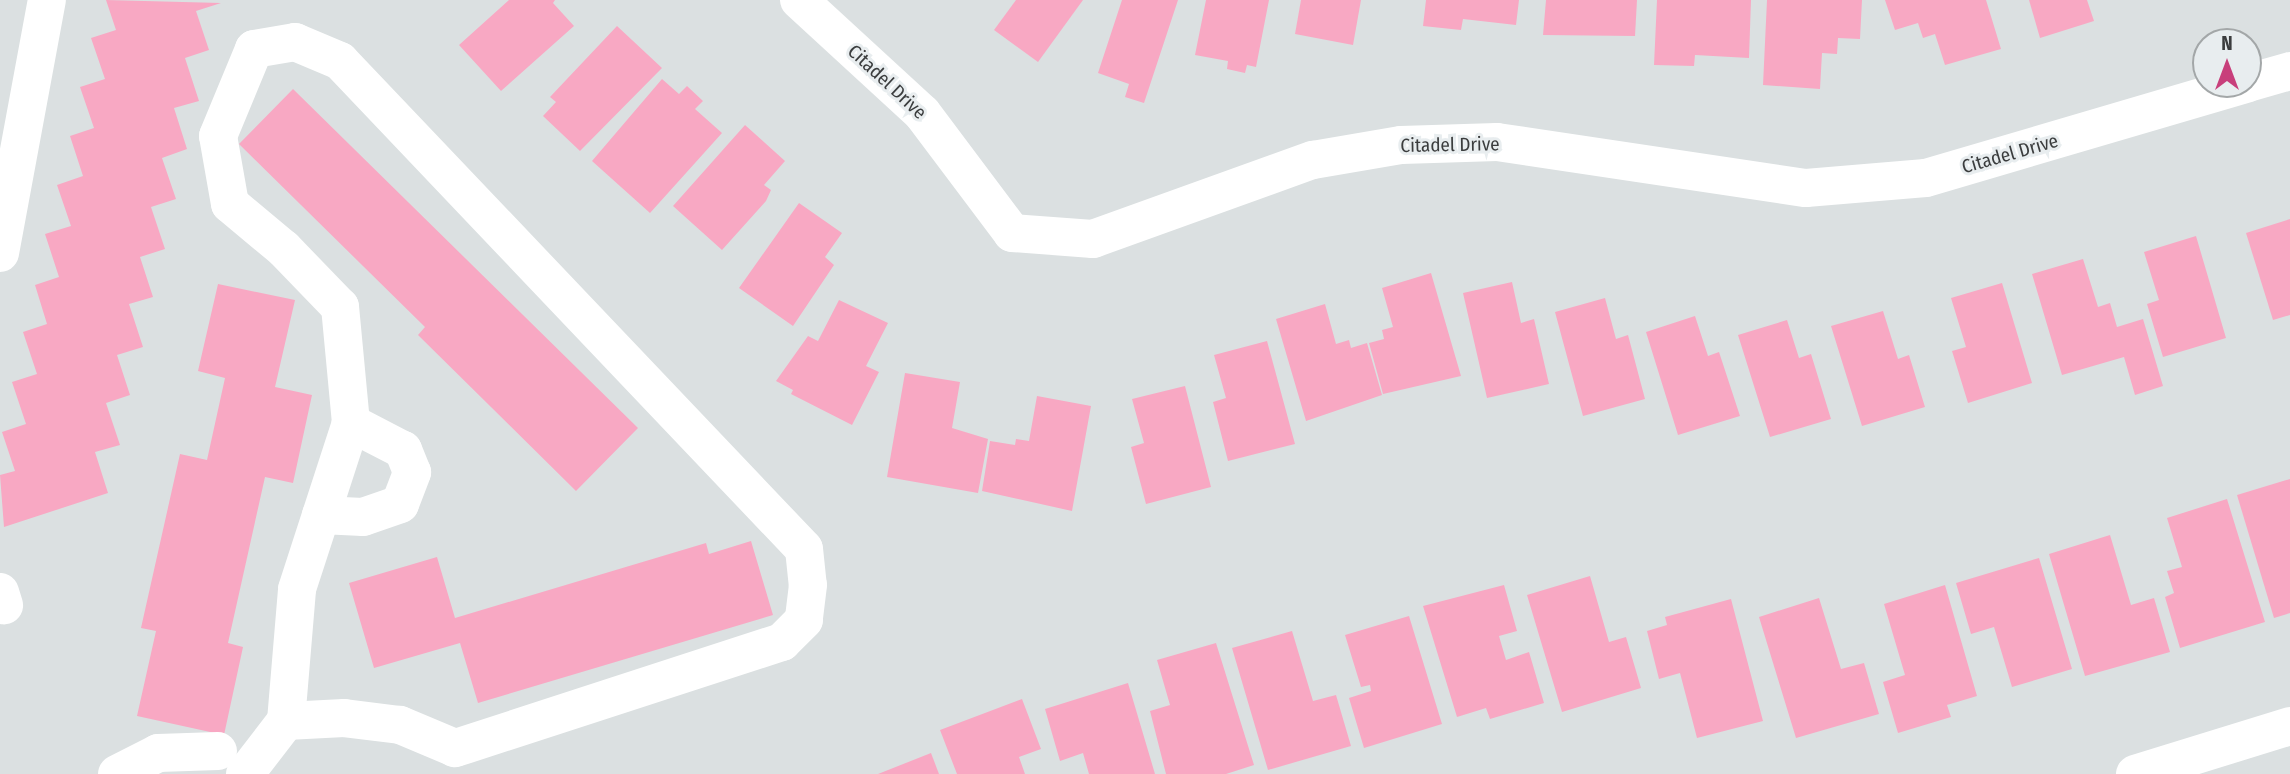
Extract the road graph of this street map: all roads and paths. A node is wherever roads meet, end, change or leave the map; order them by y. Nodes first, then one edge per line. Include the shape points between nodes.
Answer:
1 (47, 0) edge
2 (799, 0) edge
3 (2290, 71) edge
4 (2262, 79) edge
5 (2199, 98) edge
6 (0, 253) edge
7 (351, 423) junction
8 (321, 515) junction
9 (286, 721) junction
10 (2290, 726) edge
11 (459, 761) edge
12 (232, 763) edge
13 (117, 774) edge
14 (2136, 774) edge

1 - 6 street
2 - 5 street, Citadel Drive via 922,113 1012,233 1093,239 1313,160 1401,145 1497,142 1806,188 1926,178
3 - 4 street, Citadel Drive
7 - 8 street
7 - 8 street via 402,450 412,472 400,504 363,517
7 - 11 street via 340,307 284,249 230,204 218,136 254,49 295,42 340,61 804,549 808,585 804,620 782,642
8 - 9 street via 297,589
9 - 11 street via 344,718 400,725
9 - 12 street
10 - 14 street
12 - 13 street via 158,754

